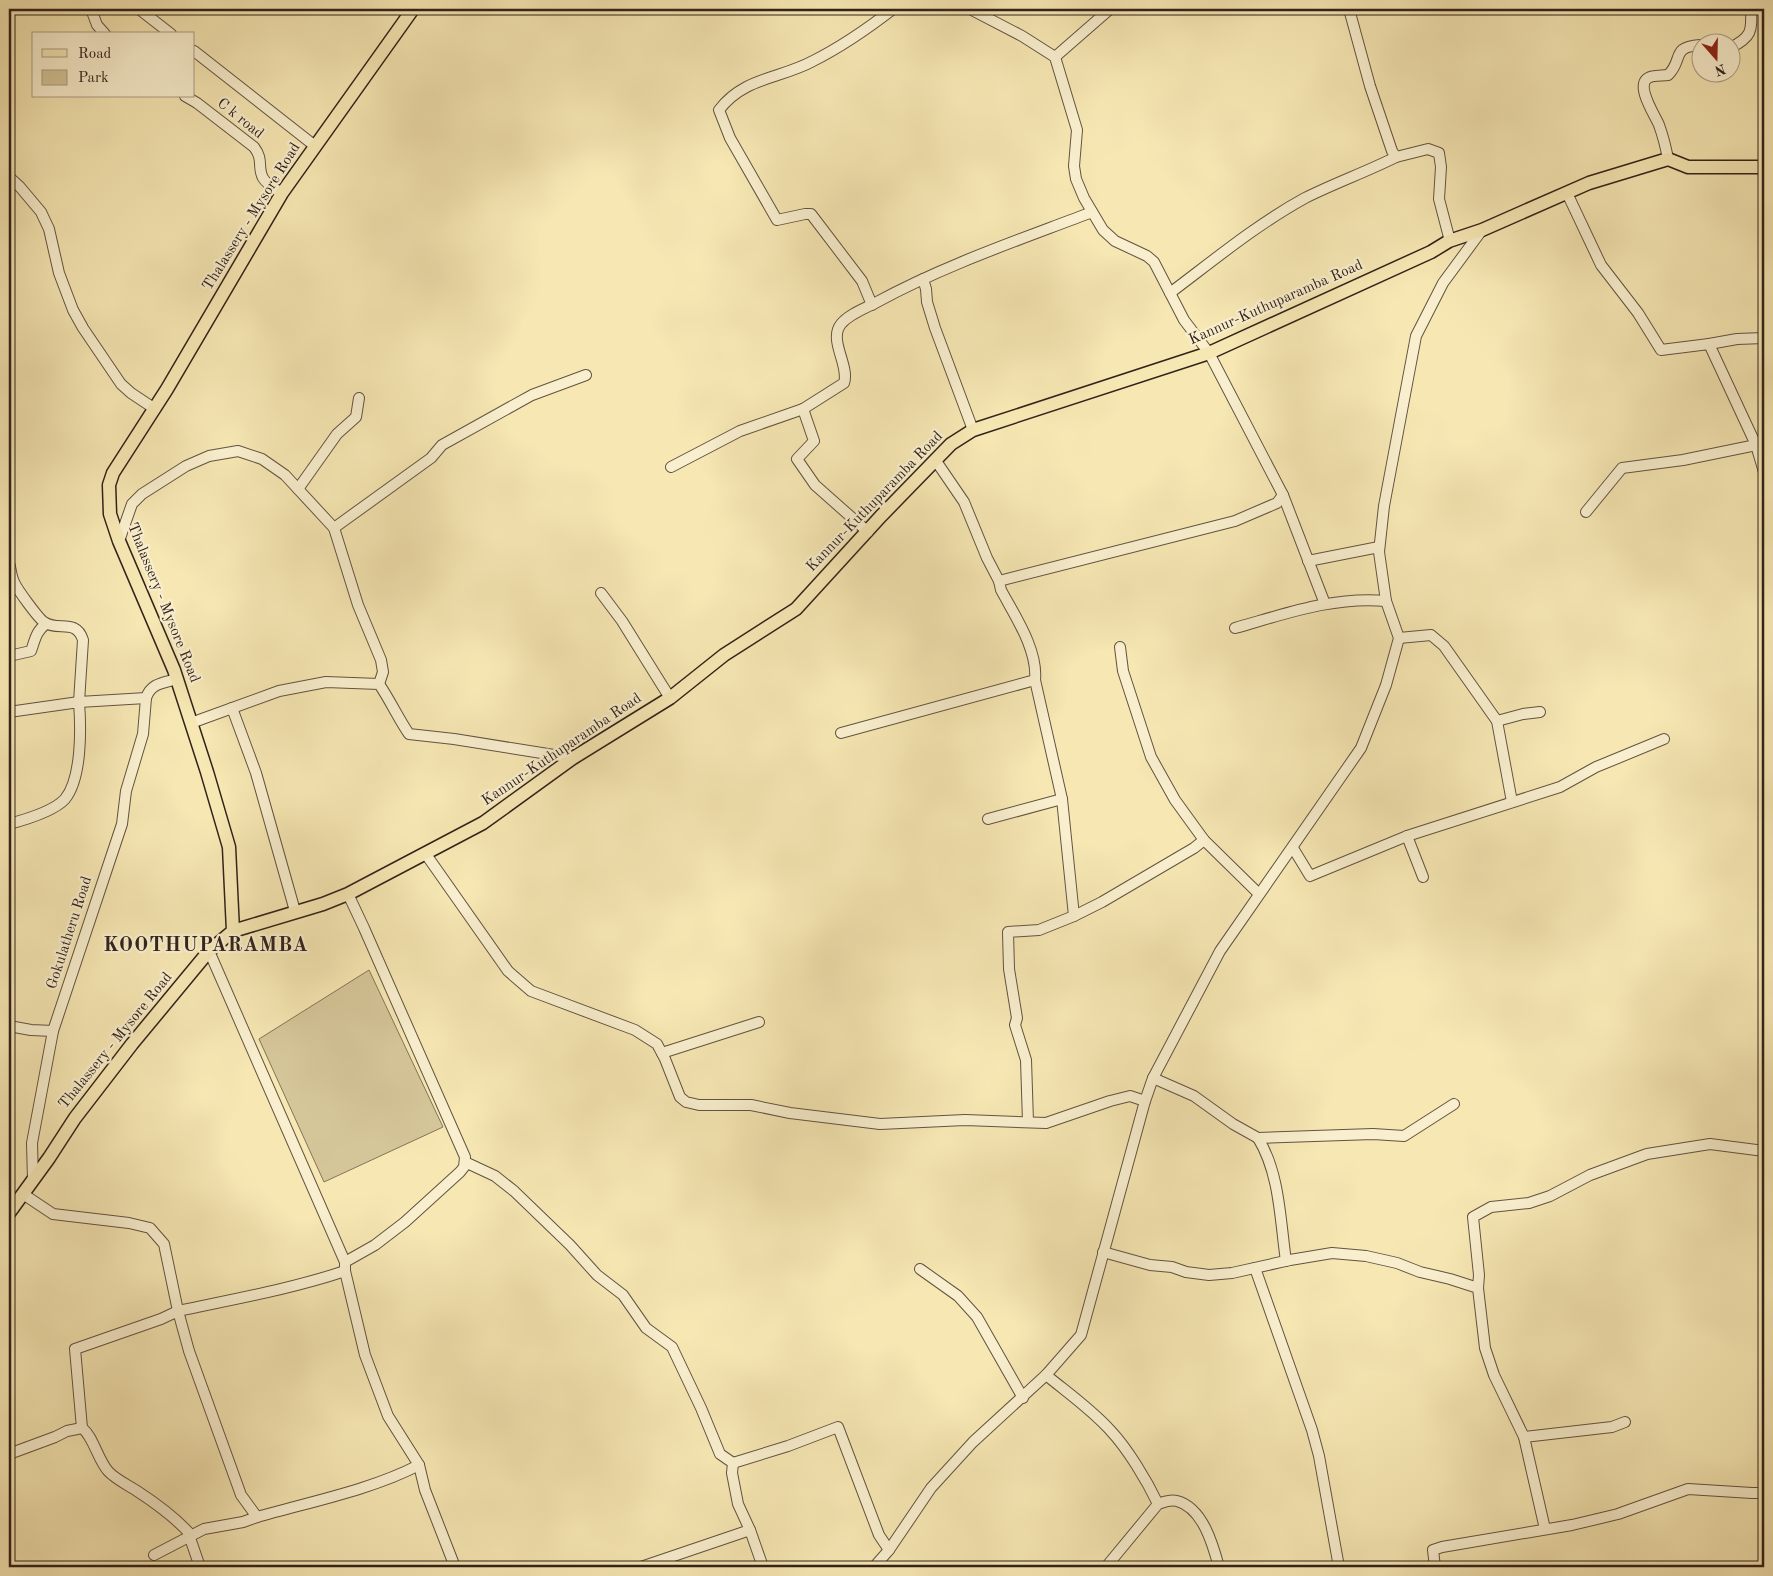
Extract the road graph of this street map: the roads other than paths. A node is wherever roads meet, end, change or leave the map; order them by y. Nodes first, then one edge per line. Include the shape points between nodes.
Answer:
1 (92, 9) edge
2 (139, 9) edge
3 (413, 9) edge
4 (894, 9) edge
5 (970, 9) edge
6 (1110, 9) edge
7 (1349, 9) edge
8 (1751, 9) edge
9 (103, 32) edge
10 (168, 32) edge
11 (1740, 42) edge
12 (1690, 47) edge
13 (195, 52) edge
14 (1055, 57) junction
15 (188, 98) edge
16 (315, 146) junction
17 (1396, 157) junction
18 (1668, 159) junction
19 (1764, 167) edge
20 (9, 177) edge
21 (282, 193) junction
22 (1567, 193) junction
23 (1092, 212) junction
24 (1482, 230) junction
25 (1450, 241) junction
26 (923, 279) junction
27 (1170, 293) junction
28 (872, 305) junction
29 (1764, 338) edge
30 (1709, 344) junction
31 (1209, 353) junction
32 (586, 375) dead end
33 (359, 398) dead end
34 (155, 409) junction
35 (803, 409) junction
36 (973, 430) junction
37 (1756, 445) junction
38 (936, 461) junction
39 (671, 467) dead end
40 (1764, 472) edge
41 (298, 489) junction
42 (1282, 495) junction
43 (1586, 512) dead end
44 (334, 528) junction
45 (868, 532) junction
46 (119, 541) junction
47 (1379, 547) junction
48 (1308, 561) junction
49 (9, 563) edge
50 (999, 581) junction
51 (601, 593) dead end
52 (1386, 601) junction
53 (1325, 604) junction
54 (46, 624) junction
55 (1236, 628) dead end
56 (1399, 638) junction
57 (1120, 647) dead end
58 (9, 656) edge
59 (177, 679) junction
60 (1035, 680) junction
61 (379, 684) junction
62 (146, 698) junction
63 (670, 698) junction
64 (80, 702) junction
65 (232, 708) junction
66 (9, 712) edge
67 (1540, 712) dead end
68 (1497, 721) junction
69 (191, 723) junction
70 (841, 733) dead end
71 (1664, 739) dead end
72 (574, 758) junction
73 (1062, 799) junction
74 (1512, 802) junction
75 (988, 819) dead end
76 (9, 824) edge
77 (1406, 836) junction
78 (1204, 840) junction
79 (1293, 848) junction
80 (425, 853) junction
81 (1423, 877) dead end
82 (348, 894) junction
83 (1259, 894) junction
84 (295, 911) junction
85 (1074, 916) junction
86 (233, 931) junction
87 (209, 950) junction
88 (759, 1022) dead end
89 (9, 1026) edge
90 (53, 1031) junction
91 (662, 1054) junction
92 (1153, 1078) junction
93 (1145, 1101) junction
94 (1454, 1104) dead end
95 (1028, 1122) junction
96 (1258, 1138) junction
97 (1764, 1151) edge
98 (465, 1162) junction
99 (33, 1180) junction
100 (23, 1194) junction
101 (9, 1213) edge
102 (1103, 1252) junction
103 (1286, 1261) junction
104 (345, 1266) junction
105 (1255, 1268) junction
106 (920, 1269) dead end
107 (1478, 1288) junction
108 (178, 1311) junction
109 (1046, 1375) junction
110 (1023, 1398) junction
111 (1625, 1422) dead end
112 (82, 1428) junction
113 (1524, 1437) junction
114 (9, 1454) edge
115 (733, 1463) junction
116 (419, 1464) junction
117 (1764, 1493) edge
118 (1158, 1504) junction
119 (257, 1517) junction
120 (1545, 1528) junction
121 (750, 1530) junction
122 (190, 1537) junction
123 (889, 1550) junction
124 (154, 1555) dead end
125 (200, 1567) edge
126 (455, 1567) edge
127 (641, 1567) edge
128 (762, 1567) edge
129 (876, 1567) edge
130 (1106, 1567) edge
131 (1219, 1567) edge
132 (1339, 1567) edge
133 (1435, 1567) edge

1 - 9 street via 97,25
2 - 10 street
3 - 16 main road, Thalassery - Mysore Road
4 - 28 street via 812,62 748,85 728,98 719,110 730,138 777,220 811,214 862,281
5 - 14 street
6 - 14 street
7 - 17 street via 1370,86
8 - 11 street via 1752,29
12 - 18 street via 1680,51 1668,75 1647,78 1645,82 1648,103 1659,125
13 - 16 street
14 - 23 street via 1077,130 1074,154 1076,179
15 - 21 street, C k road via 254,147 260,155 263,179
16 - 21 main road, Thalassery - Mysore Road
17 - 25 street via 1428,149 1439,153 1439,199
17 - 27 street via 1304,199 1251,231
18 - 19 main road via 1688,167
18 - 22 main road, Kannur-Kuthuparamba Road
20 - 34 street via 42,212 73,310 83,328 121,384
21 - 34 main road, Thalassery - Mysore Road
22 - 24 main road, Kannur-Kuthuparamba Road
22 - 30 street via 1601,265 1638,313 1661,350
23 - 26 street
23 - 27 street via 1114,242 1154,262
24 - 25 main road, Kannur-Kuthuparamba Road
24 - 47 street via 1443,283 1416,336
25 - 31 main road, Kannur-Kuthuparamba Road
26 - 28 street
26 - 36 street via 935,328
27 - 31 street via 1184,320
28 - 35 street via 840,325 837,340 846,377 844,383
29 - 30 street
30 - 37 street
31 - 36 main road, Kannur-Kuthuparamba Road
31 - 42 street
32 - 44 street via 532,395 442,446 431,458
33 - 41 street via 356,417 337,434
34 - 46 main road, Thalassery - Mysore Road via 110,479 109,505
35 - 39 street via 740,430
35 - 45 street via 814,441 797,460 815,485
36 - 38 main road, Kannur-Kuthuparamba Road via 951,444
37 - 40 street
37 - 43 street via 1622,468
38 - 45 main road, Kannur-Kuthuparamba Road
38 - 50 street via 964,502 986,558
41 - 44 street
41 - 46 street via 285,475 262,460 238,451 209,456 186,466 142,494 132,504
42 - 48 street
42 - 50 street via 1277,504 1234,520
44 - 61 street via 358,605 381,660 383,672
45 - 63 main road, Kannur-Kuthuparamba Road via 796,609 724,655
46 - 59 main road, Thalassery - Mysore Road
47 - 48 street
47 - 52 street
48 - 53 street
49 - 54 street via 14,581
50 - 60 street via 1028,641
51 - 63 street via 622,620
52 - 53 street via 1364,599
52 - 56 street
53 - 55 street
54 - 58 street via 35,636 31,651
54 - 64 street via 74,628 80,633 83,640
56 - 68 street via 1431,635 1444,646
56 - 79 street via 1386,685 1361,748
57 - 78 street via 1123,671 1150,757
59 - 62 street via 154,686
59 - 69 main road, Thalassery - Mysore Road
60 - 70 street
60 - 73 street
61 - 65 street via 326,682 279,691
61 - 72 street via 409,734
62 - 64 street
62 - 90 street, Gokulatheru Road via 143,734 126,791 122,824
63 - 72 main road, Kannur-Kuthuparamba Road
64 - 66 street
64 - 76 street via 78,767 65,799 43,812
65 - 69 street
65 - 84 street via 259,781
67 - 68 street
68 - 74 street
69 - 86 main road, Thalassery - Mysore Road via 228,848
71 - 74 street via 1596,767 1560,787
72 - 80 main road, Kannur-Kuthuparamba Road via 483,822
73 - 75 street
73 - 85 street
74 - 77 street
77 - 79 street via 1310,876
77 - 81 street
78 - 83 street
78 - 85 street
79 - 83 street
80 - 82 main road, Kannur-Kuthuparamba Road
80 - 91 street via 508,971 531,991 635,1030 657,1044
82 - 84 main road, Kannur-Kuthuparamba Road
82 - 98 street via 463,1151
83 - 92 street via 1220,951
84 - 86 main road, Kannur-Kuthuparamba Road
85 - 95 street via 1038,930 1008,932 1015,1025 1026,1060
86 - 87 main road, Thalassery - Mysore Road
87 - 99 main road, Thalassery - Mysore Road via 75,1118
87 - 104 street
88 - 91 street
89 - 90 street
90 - 99 street, Gokulatheru Road via 32,1143
91 - 95 street via 680,1097 699,1105 751,1105 880,1124 964,1120
92 - 93 street
92 - 96 street via 1194,1096
93 - 95 street via 1130,1096 1046,1123
93 - 102 street
94 - 96 street via 1404,1136
96 - 103 street via 1275,1184
97 - 107 street via 1710,1144 1647,1154 1590,1175 1550,1196 1529,1203 1490,1207 1472,1217
98 - 104 street via 460,1172 405,1222
98 - 115 street via 495,1176 514,1191 597,1275 623,1295 646,1328 672,1347 720,1454
99 - 100 main road, Thalassery - Mysore Road
100 - 101 main road, Thalassery - Mysore Road
100 - 108 street via 53,1214 150,1228 164,1244
102 - 105 street via 1150,1265 1209,1275
102 - 109 street via 1081,1335
103 - 105 street
103 - 107 street via 1332,1253 1366,1256
104 - 108 street via 299,1285
104 - 116 street via 365,1355 381,1398 388,1416
105 - 132 street via 1312,1430
106 - 110 street via 958,1296 977,1317
107 - 113 street via 1491,1366
108 - 112 street via 75,1349
108 - 119 street via 189,1351 241,1495
109 - 110 street
109 - 118 street via 1112,1432 1146,1480
110 - 123 street via 973,1442 931,1488
111 - 113 street via 1612,1427
112 - 114 street
112 - 122 street via 90,1436 108,1472 156,1503 178,1521
113 - 120 street
115 - 121 street via 738,1504
115 - 123 street via 838,1427 879,1535
116 - 119 street via 371,1484
116 - 126 street via 425,1490
117 - 120 street via 1688,1489 1618,1514
118 - 130 street
118 - 131 street via 1176,1501 1196,1515 1206,1528
119 - 122 street via 204,1529
120 - 133 street via 1433,1550
121 - 127 street
121 - 128 street
122 - 124 street
122 - 125 street
123 - 129 street

